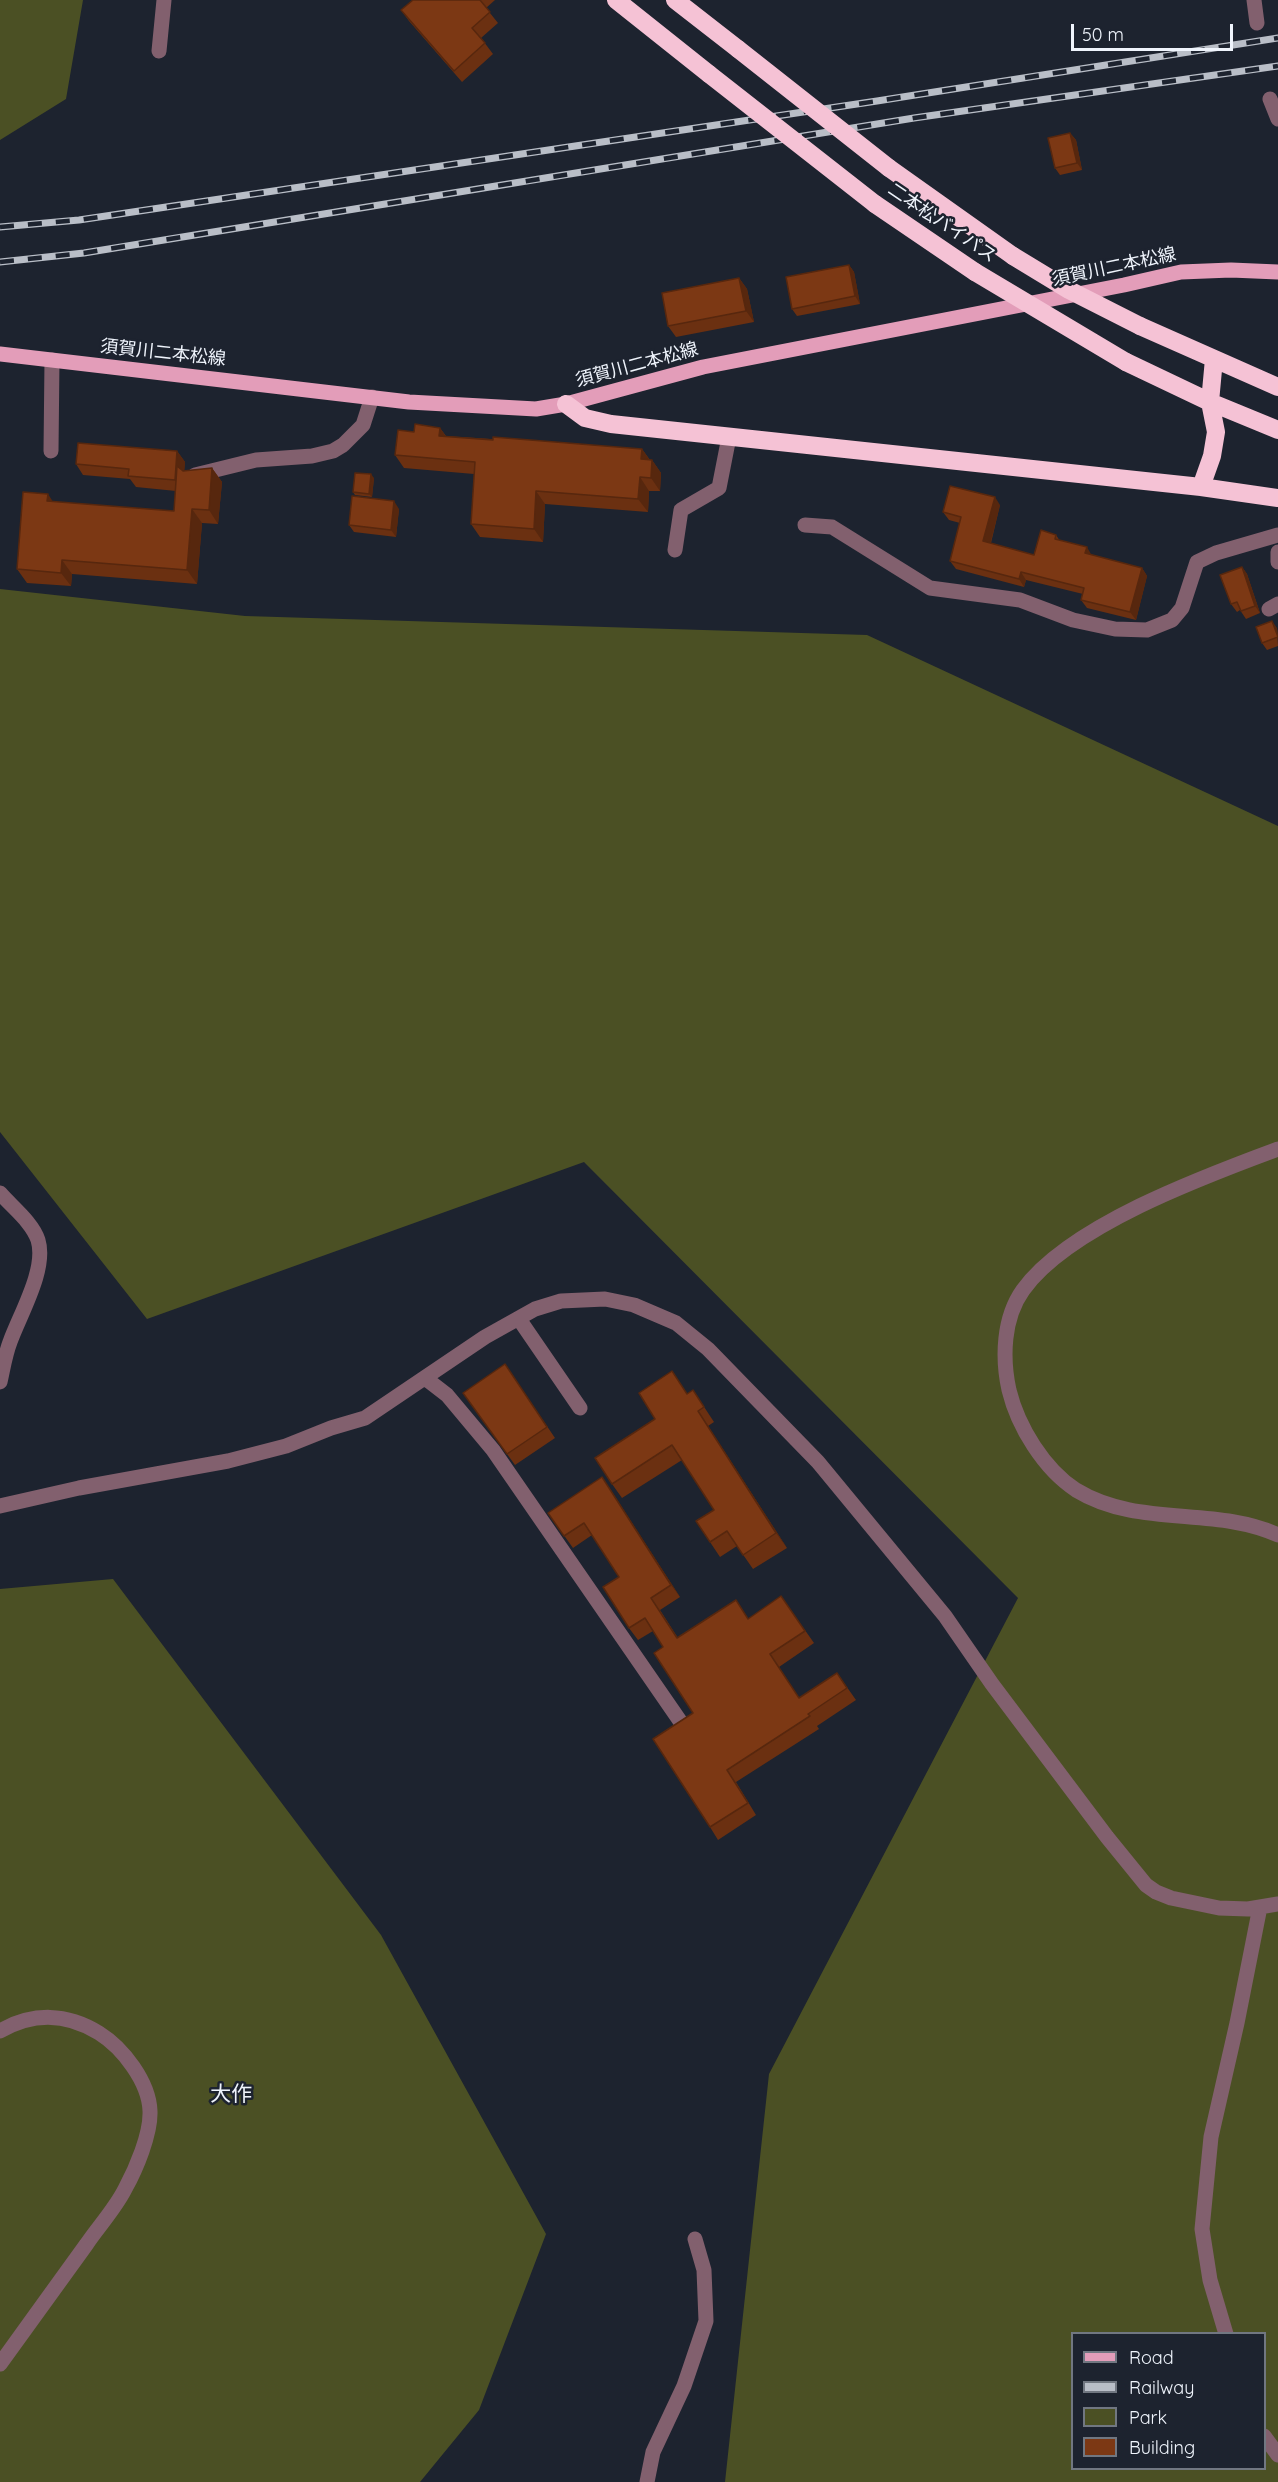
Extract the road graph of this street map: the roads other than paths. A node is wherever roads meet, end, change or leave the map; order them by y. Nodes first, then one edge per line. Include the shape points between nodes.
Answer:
1 (164, 0) edge
2 (616, 0) edge
3 (675, 0) edge
4 (1254, 0) edge
5 (1257, 23) dead end
6 (159, 51) dead end
7 (1270, 99) dead end
8 (1278, 119) edge
9 (1278, 272) edge
10 (0, 354) edge
11 (1214, 359) junction
12 (52, 360) junction
13 (1278, 387) edge
14 (372, 398) junction
15 (1210, 402) junction
16 (566, 404) junction
17 (1278, 430) edge
18 (729, 437) junction
19 (51, 452) dead end
20 (195, 475) edge
21 (1201, 487) junction
22 (1278, 498) edge
23 (805, 525) dead end
24 (1278, 535) edge
25 (675, 550) dead end
26 (1278, 552) edge
27 (1278, 562) edge
28 (1278, 1149) edge
29 (0, 1193) edge
30 (519, 1319) junction
31 (426, 1378) junction
32 (0, 1382) edge
33 (580, 1408) dead end
34 (0, 1506) edge
35 (1278, 1535) edge
36 (680, 1721) edge
37 (1278, 1904) edge
38 (1260, 1908) junction
39 (0, 2031) edge
40 (695, 2239) dead end
41 (1225, 2332) edge
42 (0, 2364) edge
43 (1266, 2439) edge
44 (1278, 2455) edge
45 (647, 2482) edge

1 - 6 street
2 - 15 highway, 二本松バイパス, bridge via 875,204 975,272 1126,362
3 - 11 highway, 二本松バイパス, bridge via 889,168 1013,256 1069,290
4 - 5 street
7 - 8 street
9 - 16 main road, 須賀川二本松線 via 1181,272 703,367
10 - 12 main road, 須賀川二本松線
11 - 13 highway, 二本松バイパス
11 - 15 highway
12 - 14 main road, 須賀川二本松線
12 - 19 street
14 - 16 main road, 須賀川二本松線 via 506,409
14 - 20 street via 363,425 333,451 256,460
15 - 17 highway, 二本松バイパス
15 - 21 highway via 1216,432
16 - 18 highway via 585,418 611,424
18 - 21 highway
18 - 25 street via 718,488 681,510
21 - 22 highway
23 - 24 street via 832,527 930,588 1020,600 1072,620 1115,629 1147,630 1172,620 1182,608 1197,562
26 - 27 street
28 - 35 street via 1141,1206 1102,1226 1038,1271 1012,1314 1005,1351 1006,1378 1016,1414 1041,1454 1074,1489 1138,1512 1238,1521
29 - 32 street via 30,1226 38,1240 39,1258
30 - 31 street via 485,1337
30 - 33 street
30 - 38 street via 561,1301 605,1299 634,1305 676,1323 708,1349 818,1462 945,1616 992,1684 1146,1885 1193,1904
31 - 34 street via 365,1418 286,1446
31 - 36 street via 447,1395 493,1450
37 - 38 street
38 - 41 street via 1211,2137 1202,2229 1210,2280
39 - 42 street via 25,2019 49,2018 72,2019 99,2033 117,2046 129,2062 143,2085 150,2110 148,2136 125,2190
40 - 45 street via 704,2270 706,2321 684,2386 653,2452
43 - 44 street

